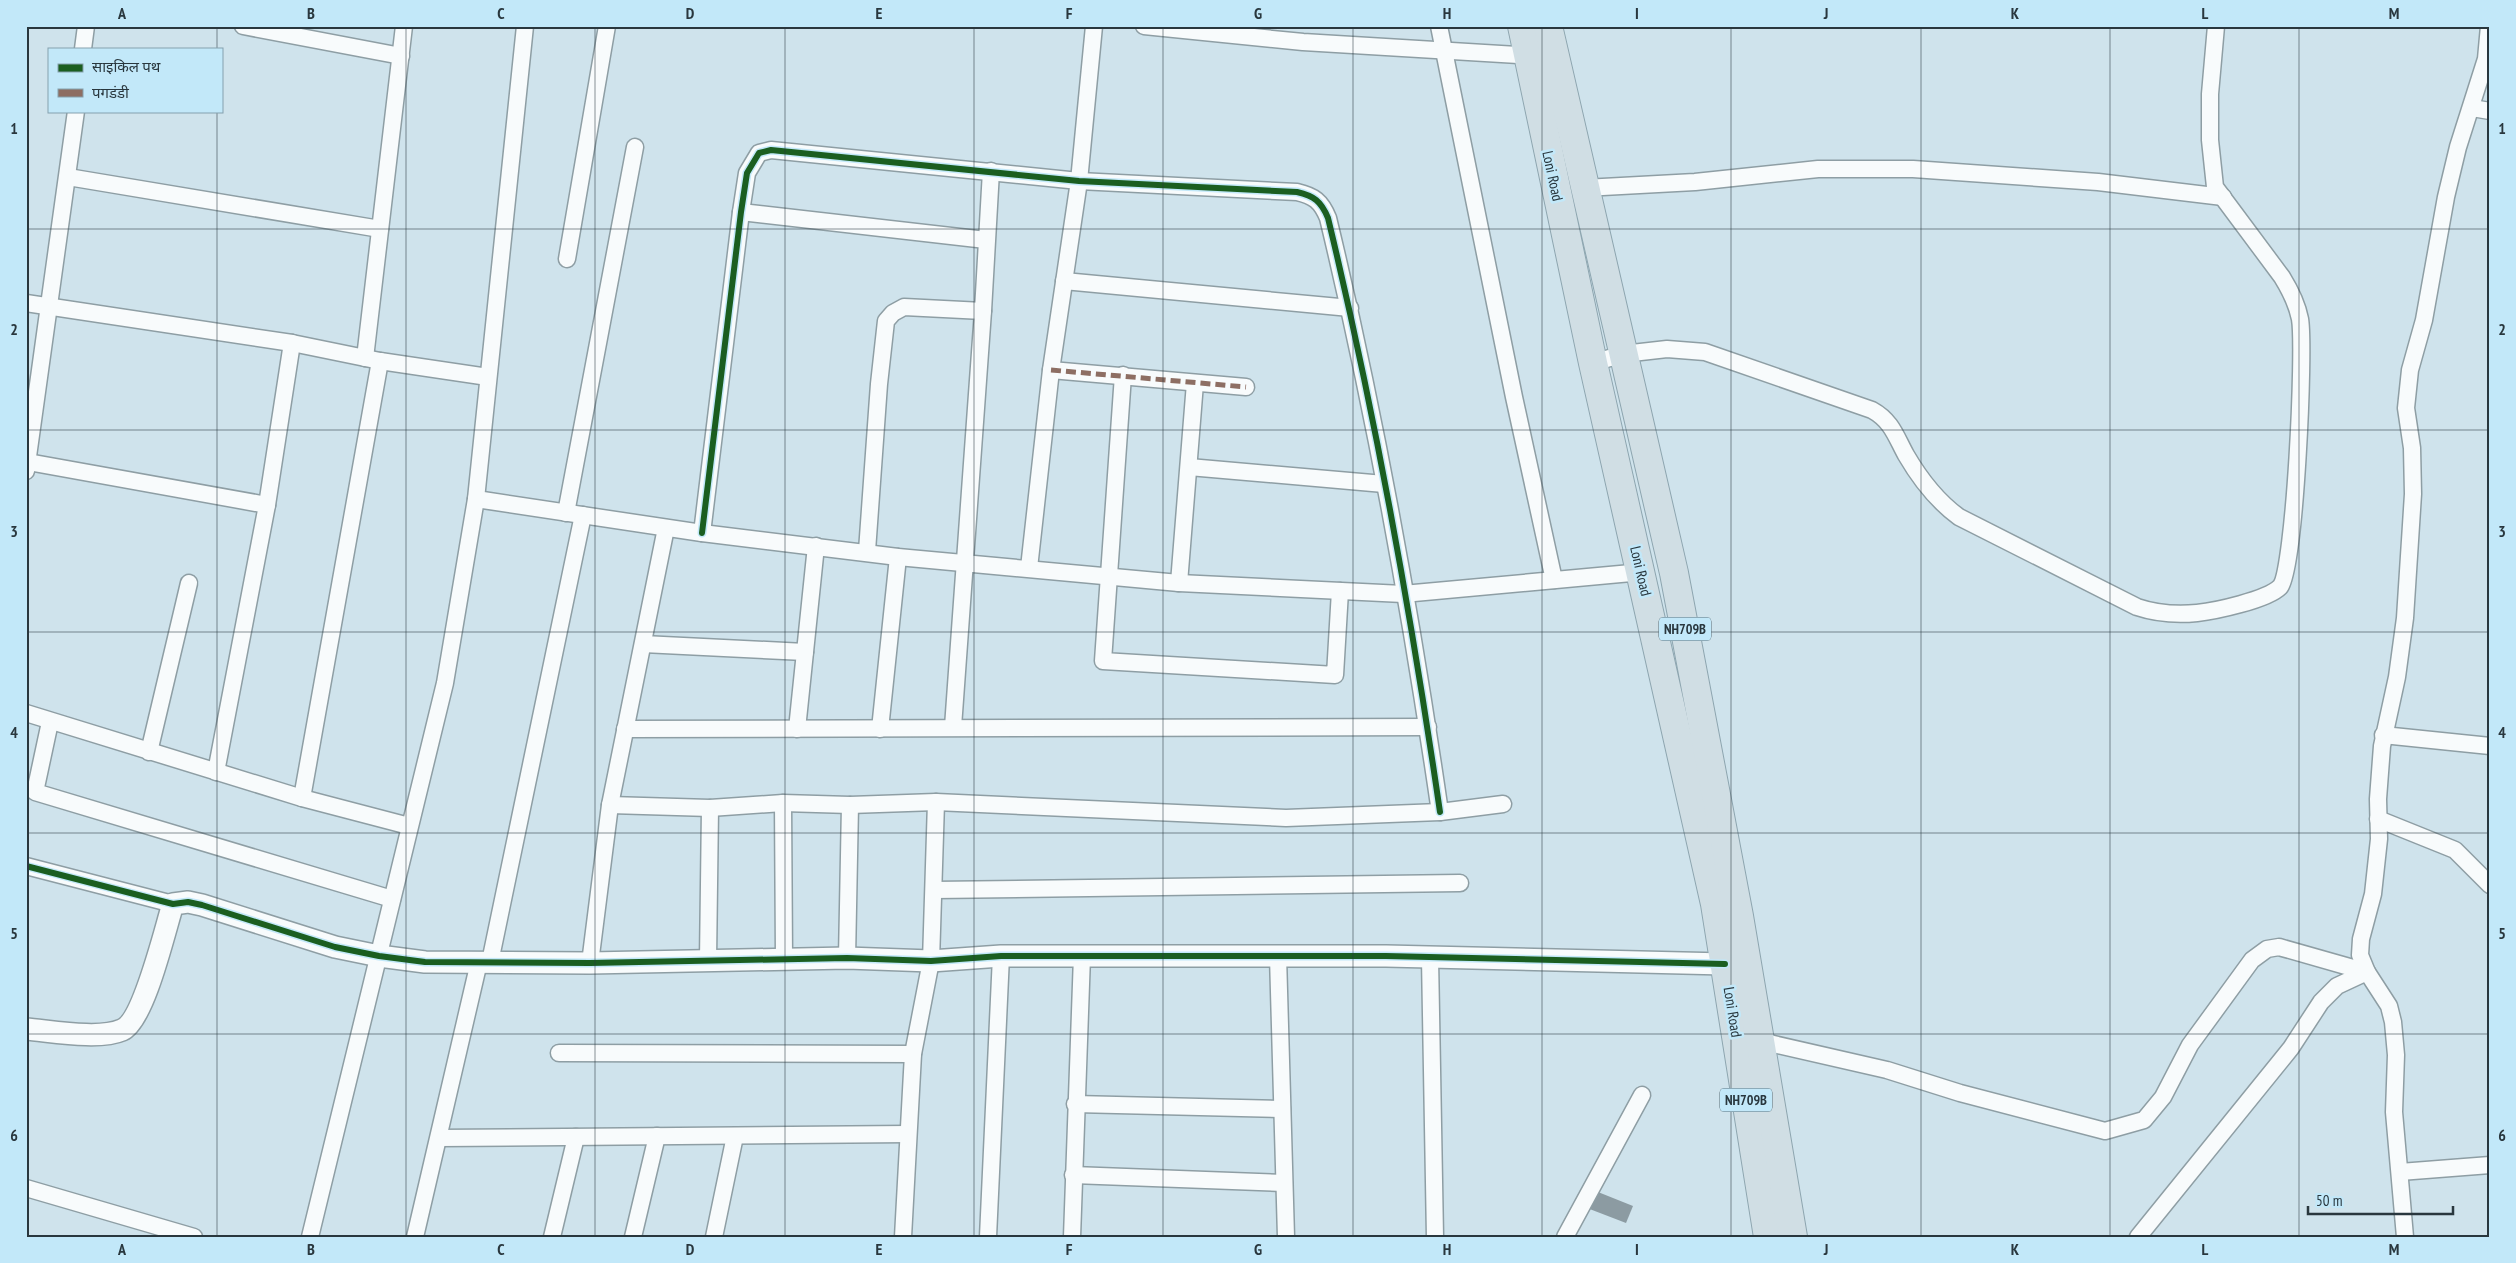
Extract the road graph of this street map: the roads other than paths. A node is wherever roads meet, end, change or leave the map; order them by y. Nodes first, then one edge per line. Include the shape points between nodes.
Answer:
1 (86, 26) edge
2 (242, 26) edge
3 (404, 26) edge
4 (525, 26) edge
5 (607, 26) edge
6 (1094, 26) edge
7 (1144, 26) edge
8 (1439, 26) edge
9 (1522, 26) edge
10 (1548, 26) edge
11 (2216, 26) edge
12 (2489, 26) edge
13 (83, 48) edge
14 (1445, 51) junction
15 (401, 56) junction
16 (1528, 56) junction
17 (1555, 56) junction
18 (2472, 108) junction
19 (76, 112) edge
20 (2490, 112) edge
21 (635, 147) dead end
22 (991, 172) junction
23 (68, 177) junction
24 (1078, 181) junction
25 (1584, 188) junction
26 (2223, 197) junction
27 (741, 212) junction
28 (380, 229) junction
29 (986, 240) junction
30 (567, 259) dead end
31 (1064, 281) junction
32 (26, 303) edge
33 (49, 306) junction
34 (1350, 308) junction
35 (983, 311) junction
36 (292, 343) junction
37 (1623, 354) junction
38 (373, 359) junction
39 (1593, 363) junction
40 (1051, 370) junction
41 (1123, 375) junction
42 (488, 377) junction
43 (1195, 383) junction
44 (1246, 387) dead end
45 (27, 467) edge
46 (1189, 467) junction
47 (1384, 484) junction
48 (476, 500) junction
49 (267, 505) junction
50 (566, 513) junction
51 (583, 515) junction
52 (666, 528) junction
53 (702, 533) junction
54 (816, 546) junction
55 (867, 551) junction
56 (898, 556) junction
57 (966, 562) junction
58 (1029, 568) junction
59 (1642, 572) junction
60 (1108, 576) junction
61 (1554, 580) junction
62 (188, 583) dead end
63 (1178, 583) junction
64 (1340, 591) junction
65 (1403, 594) junction
66 (642, 644) junction
67 (805, 652) junction
68 (26, 713) edge
69 (50, 722) junction
70 (953, 727) junction
71 (1428, 727) junction
72 (625, 729) junction
73 (797, 729) junction
74 (880, 729) junction
75 (2383, 735) junction
76 (2490, 746) edge
77 (149, 752) junction
78 (216, 772) junction
79 (302, 798) junction
80 (936, 802) junction
81 (783, 803) junction
82 (1503, 804) dead end
83 (610, 805) junction
84 (850, 805) junction
85 (710, 808) junction
86 (1440, 812) junction
87 (2378, 819) junction
88 (409, 826) junction
89 (26, 866) edge
90 (1460, 883) dead end
91 (2490, 885) edge
92 (934, 890) junction
93 (392, 899) junction
94 (173, 904) junction
95 (379, 956) junction
96 (1001, 956) junction
97 (1082, 956) junction
98 (1278, 956) junction
99 (847, 958) junction
100 (1430, 958) junction
101 (784, 959) junction
102 (708, 960) junction
103 (931, 961) junction
104 (484, 962) junction
105 (590, 963) junction
106 (1725, 964) junction
107 (2367, 972) junction
108 (26, 1029) edge
109 (1760, 1041) junction
110 (560, 1054) dead end
111 (913, 1054) junction
112 (1642, 1096) dead end
113 (1075, 1104) junction
114 (1282, 1109) junction
115 (908, 1134) junction
116 (657, 1136) junction
117 (735, 1136) junction
118 (576, 1137) junction
119 (439, 1138) junction
120 (2490, 1165) edge
121 (2400, 1172) junction
122 (1073, 1175) junction
123 (1284, 1183) junction
124 (26, 1188) edge
125 (194, 1237) edge
126 (310, 1237) edge
127 (415, 1237) edge
128 (552, 1237) edge
129 (633, 1237) edge
130 (714, 1237) edge
131 (903, 1237) edge
132 (988, 1237) edge
133 (1072, 1237) edge
134 (1286, 1237) edge
135 (1435, 1237) edge
136 (1565, 1237) edge
137 (1768, 1237) edge
138 (1793, 1237) edge
139 (2138, 1237) edge
140 (2405, 1237) edge

1 - 13 street
2 - 15 street
3 - 15 street
4 - 42 street
5 - 30 street
6 - 24 street
7 - 14 street via 1302,42
8 - 14 street
9 - 16 highway, Loni Road / NH709B
10 - 17 highway, Loni Road / NH709B
11 - 26 street via 2210,140 2215,187
12 - 18 street via 2486,59
14 - 16 street
14 - 61 street
15 - 28 street
16 - 17 street
16 - 39 highway, Loni Road / NH709B
17 - 25 highway, Loni Road / NH709B
18 - 20 street
18 - 75 street via 2458,147 2446,197 2424,320 2410,370 2406,408 2412,448 2413,494 2405,618 2397,677
19 - 23 street
21 - 50 street
22 - 24 street
22 - 27 street via 770,150 759,153 751,162
22 - 29 street
23 - 28 street
23 - 33 street
24 - 31 street
24 - 34 street via 1297,192 1312,196 1323,205 1328,218
25 - 26 street via 1695,182 1818,169 1913,169 2098,182
25 - 37 highway, Loni Road / NH709B
26 - 37 street via 2290,289 2300,319 2302,344 2294,510 2284,579 2280,587 2270,593 2244,602 2197,613 2137,608 1946,508 1906,455 1884,416 1872,410 1705,352 1667,349
27 - 29 street
27 - 53 street
28 - 38 street
29 - 35 street
31 - 34 street
31 - 40 street
32 - 33 street
33 - 36 street
33 - 45 street
34 - 47 street
35 - 55 street via 904,307 886,321
35 - 57 street
36 - 38 street
36 - 49 street
37 - 39 street
37 - 109 highway, Loni Road / NH709B via 1674,573
38 - 42 street
38 - 79 street
39 - 59 highway, Loni Road / NH709B
40 - 41 street
40 - 58 street
41 - 43 street
41 - 60 street
42 - 48 street
43 - 44 street
43 - 46 street
45 - 49 street
46 - 47 street
46 - 63 street
47 - 65 street
48 - 50 street
48 - 88 street via 445,684
49 - 78 street
50 - 51 street
51 - 52 street
51 - 104 street
52 - 53 street
52 - 66 street
53 - 54 street
54 - 55 street
54 - 67 street
55 - 56 street
56 - 57 street
56 - 74 street
57 - 58 street
57 - 70 street
58 - 60 street
59 - 61 street
59 - 106 highway, Loni Road / NH709B via 1715,904
60 - 63 street
60 - 64 street via 1103,661 1335,675
61 - 65 street
62 - 77 street
63 - 64 street
64 - 65 street
65 - 71 street
66 - 67 street
66 - 72 street
67 - 73 street
68 - 69 street
69 - 77 street
69 - 93 street via 34,792
70 - 71 street
70 - 74 street
71 - 86 street
72 - 73 street
72 - 83 street
73 - 74 street
75 - 76 street
75 - 87 street
77 - 78 street
78 - 79 street
79 - 88 street
80 - 84 street
80 - 86 street via 1286,818
80 - 92 street
81 - 84 street
81 - 85 street
81 - 101 street
82 - 86 street
83 - 85 street
83 - 105 street
84 - 99 street
85 - 102 street
87 - 91 street via 2455,850
87 - 107 street via 2373,894 2361,939 2360,955
88 - 93 street
89 - 94 street
90 - 92 street
92 - 103 street
93 - 95 street
94 - 95 street via 195,904 335,947
94 - 108 street via 144,999 130,1024 107,1034
95 - 104 street via 425,962
95 - 126 street
96 - 97 street
96 - 103 street
96 - 132 street
97 - 98 street
97 - 113 street
98 - 100 street
98 - 114 street
99 - 101 street
99 - 103 street
100 - 106 street
100 - 135 street
101 - 102 street
102 - 105 street
103 - 111 street
104 - 105 street
104 - 119 street
106 - 137 highway, Loni Road / NH709B
107 - 109 street via 2279,947 2267,949 2252,960 2190,1045 2163,1097 2144,1120 2105,1131 1887,1070
107 - 121 street via 2389,1006 2393,1022 2396,1055 2394,1112
107 - 139 street via 2337,986 2321,1002 2291,1048
109 - 138 highway, Loni Road / NH709B
110 - 111 street
111 - 115 street
112 - 136 street
113 - 114 street
113 - 122 street
114 - 123 street
115 - 117 street
115 - 131 street
116 - 117 street
116 - 118 street
116 - 129 street
117 - 130 street
118 - 119 street
118 - 128 street
119 - 127 street
120 - 121 street
121 - 140 street
122 - 123 street
122 - 133 street
123 - 134 street
124 - 125 street

